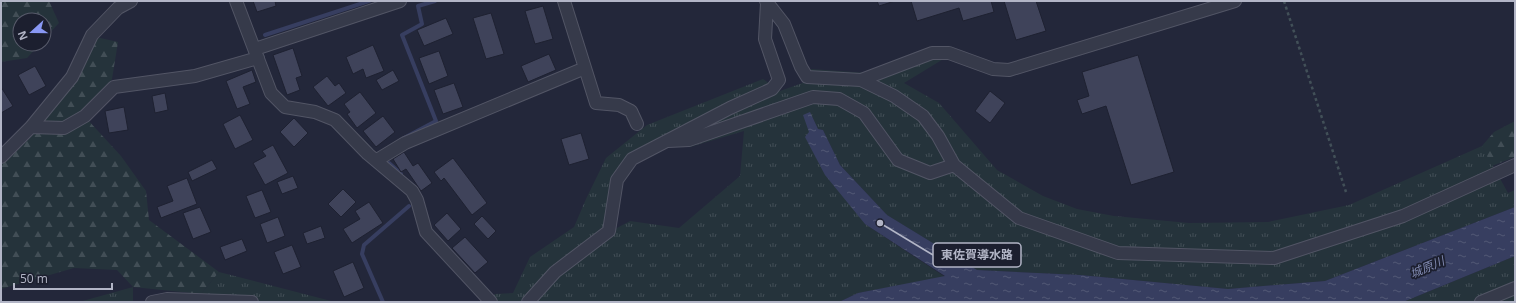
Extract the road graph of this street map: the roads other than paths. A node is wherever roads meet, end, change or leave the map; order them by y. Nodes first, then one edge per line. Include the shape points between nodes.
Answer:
1 (131, 1) edge
2 (236, 1) edge
3 (400, 1) edge
4 (564, 1) edge
5 (1235, 1) edge
6 (767, 2) edge
7 (256, 53) junction
8 (585, 68) junction
9 (861, 80) junction
10 (637, 124) dead end
11 (31, 127) junction
12 (665, 141) junction
13 (1, 157) edge
14 (377, 160) junction
15 (1515, 165) edge
16 (954, 166) junction
17 (1515, 288) edge
18 (152, 302) edge
19 (252, 302) edge
20 (491, 302) edge
21 (528, 302) edge
22 (1481, 302) edge

1 - 11 street via 118,8 92,36 72,76
2 - 7 street
3 - 7 street
4 - 8 street
5 - 9 street via 1009,70 993,69 949,52 932,53
6 - 9 street via 784,24 801,68 808,77
6 - 12 street via 765,38 779,80 772,89
7 - 11 street via 195,76 114,86 85,116 64,128
7 - 14 street via 271,93 285,106 314,112 334,120
8 - 10 street via 596,102 619,105 631,111
8 - 14 street via 405,143
9 - 16 street via 894,96 924,116
11 - 13 street
12 - 16 street via 689,140 813,97 839,99 864,113 898,160 930,172
12 - 21 street via 632,159 617,180 609,231 554,272
14 - 20 street via 412,191 426,232
15 - 16 street via 1403,216 1274,258 1118,253 1019,218
17 - 22 street
18 - 19 street via 167,299

